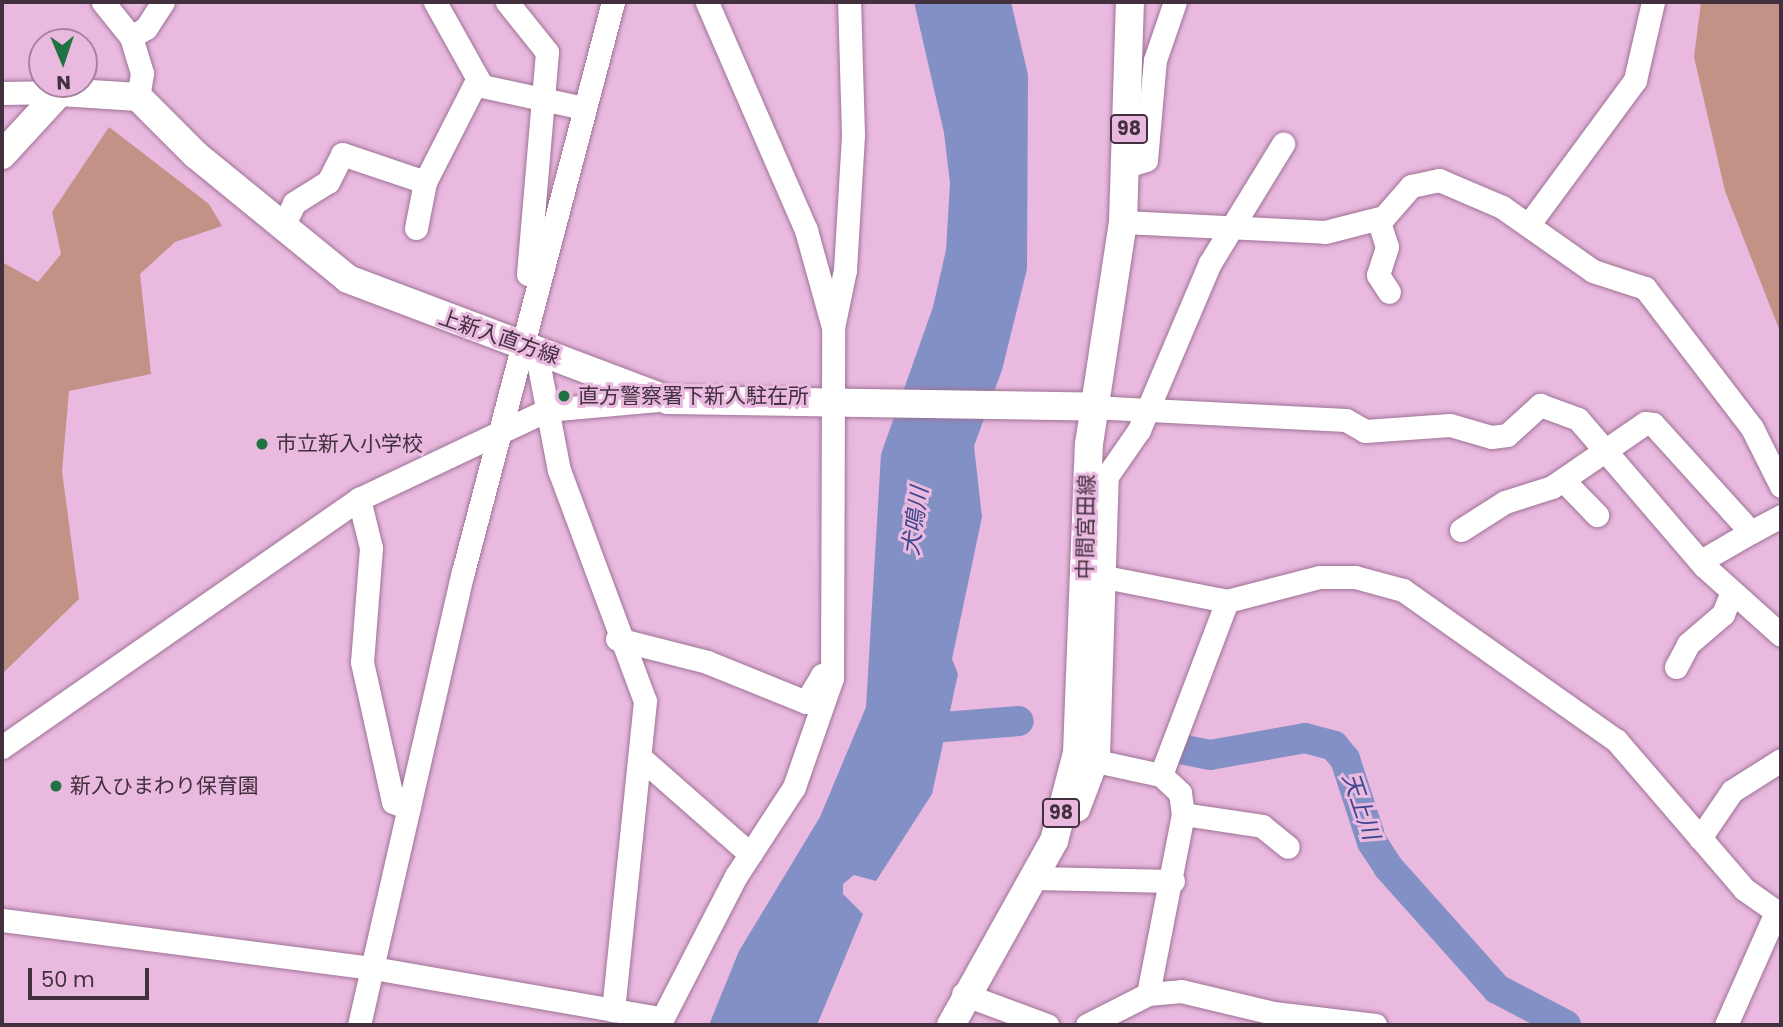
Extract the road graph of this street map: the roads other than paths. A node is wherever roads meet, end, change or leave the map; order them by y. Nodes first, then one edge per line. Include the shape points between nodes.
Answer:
1 (103, 2) edge
2 (163, 2) edge
3 (435, 2) edge
4 (507, 2) edge
5 (613, 2) edge
6 (707, 2) edge
7 (849, 2) edge
8 (1130, 2) edge
9 (1175, 2) edge
10 (1653, 2) edge
11 (131, 37) junction
12 (477, 80) junction
13 (2, 93) edge
14 (28, 93) edge
15 (98, 94) edge
16 (138, 97) junction
17 (54, 98) edge
18 (545, 100) junction
19 (584, 108) junction
20 (1283, 144) dead end
21 (2, 155) edge
22 (1127, 166) junction
23 (425, 182) junction
24 (1378, 219) junction
25 (1124, 222) junction
26 (1529, 224) junction
27 (1231, 225) junction
28 (282, 228) junction
29 (416, 228) dead end
30 (1390, 292) dead end
31 (533, 303) junction
32 (833, 327) junction
33 (530, 349) junction
34 (668, 400) junction
35 (837, 405) junction
36 (1078, 407) junction
37 (1144, 408) junction
38 (547, 410) junction
39 (502, 429) junction
40 (1607, 453) junction
41 (1563, 480) junction
42 (1781, 486) edge
43 (359, 499) junction
44 (1597, 515) dead end
45 (1781, 516) edge
46 (1461, 530) dead end
47 (1751, 532) junction
48 (1700, 561) junction
49 (1105, 577) junction
50 (1731, 594) junction
51 (1227, 601) junction
52 (1781, 635) edge
53 (617, 639) junction
54 (1676, 667) dead end
55 (831, 672) junction
56 (2, 747) edge
57 (642, 759) junction
58 (1781, 760) edge
59 (1097, 761) junction
60 (1161, 775) junction
61 (409, 808) junction
62 (1183, 814) junction
63 (1060, 816) junction
64 (1700, 838) junction
65 (1288, 847) dead end
66 (750, 855) junction
67 (1035, 878) junction
68 (1173, 881) junction
69 (1779, 913) edge
70 (2, 919) edge
71 (373, 968) junction
72 (963, 994) junction
73 (1147, 994) junction
74 (621, 1016) edge
75 (659, 1022) edge
76 (359, 1025) edge
77 (951, 1025) edge
78 (1047, 1025) edge
79 (1087, 1025) edge
80 (1375, 1025) edge
81 (1726, 1025) edge

1 - 11 street
2 - 11 street
3 - 12 street
4 - 18 street via 547,52
5 - 19 street
6 - 32 street via 806,230
7 - 32 street via 853,134 845,270
8 - 22 main road, 中間宮田線 / 98
9 - 22 street via 1155,60 1146,160
10 - 26 street via 1635,80
11 - 16 street via 142,73
12 - 18 street
12 - 23 street
13 - 14 street
15 - 16 main road
16 - 28 main road, 上新入直方線
17 - 21 main road
18 - 19 street
18 - 31 street via 526,288
19 - 31 street
20 - 27 street
22 - 25 main road, 中間宮田線 / 98
23 - 28 street via 342,154 328,182 295,203
23 - 29 street
24 - 26 street via 1425,178 1502,207
24 - 27 street via 1325,232
24 - 30 street via 1387,247 1378,275
25 - 27 street
25 - 36 main road, 中間宮田線 / 98
26 - 42 street via 1593,271 1652,295 1752,428
27 - 37 street
28 - 33 main road, 上新入直方線 via 348,279
31 - 33 street
32 - 35 street
33 - 34 main road, 上新入直方線
33 - 38 street
33 - 39 street
34 - 35 main road, 上新入直方線
34 - 38 street
35 - 36 main road, 上新入直方線
35 - 55 street
36 - 37 street
36 - 63 main road, 中間宮田線 / 98 via 1083,690 1077,753
37 - 40 street via 1346,420 1365,431 1450,425 1491,437 1507,435 1540,405 1578,419
37 - 49 street via 1139,430 1107,476
38 - 39 street
38 - 53 street via 559,470
39 - 43 street
39 - 61 street
40 - 41 street
40 - 47 street via 1644,423 1653,424
40 - 48 street
41 - 44 street
41 - 46 street via 1505,502
43 - 56 street
43 - 61 street via 371,548 364,672 393,802
45 - 47 street
47 - 48 street
48 - 50 street
49 - 51 street
49 - 59 street
50 - 52 street
50 - 54 street via 1723,614 1688,644
51 - 60 street
51 - 64 street via 1320,577 1355,577 1403,590 1592,720
53 - 55 street via 707,662 806,702 822,675
53 - 57 street via 645,701
55 - 66 street via 822,720 794,787
57 - 66 street
57 - 74 street via 623,878
58 - 64 street via 1732,791
59 - 60 street
59 - 63 street via 1078,809
60 - 62 street via 1180,793
61 - 71 street
62 - 65 street via 1262,826
62 - 68 street
63 - 67 main road, 中間宮田線 / 98
64 - 69 street via 1744,889
66 - 75 street
67 - 68 street
67 - 72 main road, 中間宮田線 / 98
68 - 73 street
69 - 81 street
70 - 71 street
71 - 74 street
71 - 76 street
72 - 77 main road, 中間宮田線 / 98
72 - 78 street
73 - 79 street
73 - 80 street via 1181,991 1273,1013
74 - 75 street

